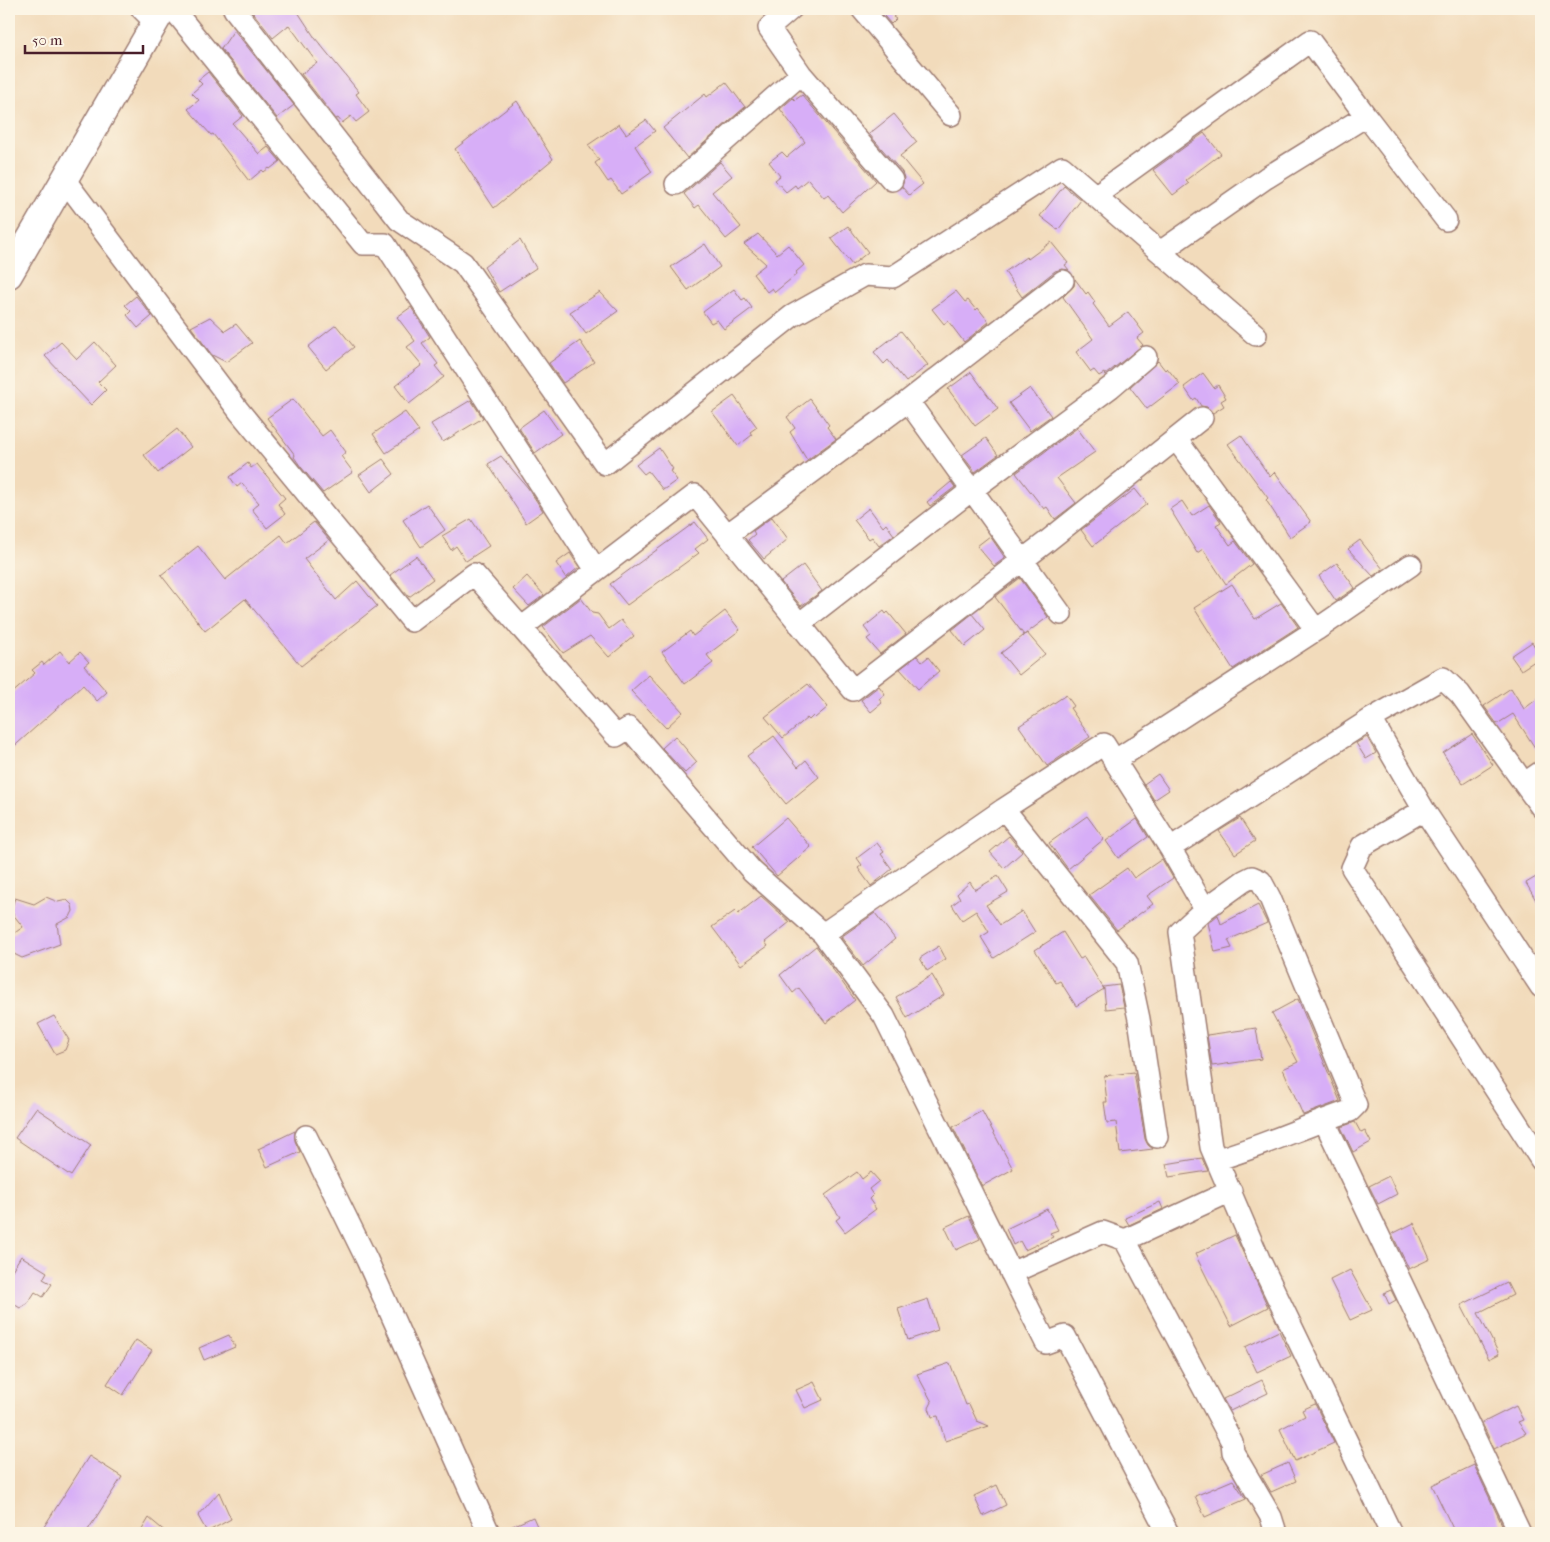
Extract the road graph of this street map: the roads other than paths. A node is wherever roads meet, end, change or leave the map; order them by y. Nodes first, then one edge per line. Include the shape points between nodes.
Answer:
1 (234, 9) edge
2 (791, 9) edge
3 (862, 9) edge
4 (158, 12) edge
5 (801, 74) junction
6 (951, 115) dead end
7 (1366, 116) junction
8 (64, 180) junction
9 (892, 180) dead end
10 (676, 184) dead end
11 (1095, 196) junction
12 (1446, 220) dead end
13 (1160, 252) junction
14 (9, 275) edge
15 (1063, 281) dead end
16 (1256, 335) dead end
17 (1146, 357) dead end
18 (908, 401) junction
19 (1202, 418) dead end
20 (1176, 439) junction
21 (973, 488) junction
22 (727, 535) junction
23 (1023, 560) junction
24 (1411, 565) dead end
25 (596, 570) junction
26 (1061, 614) dead end
27 (799, 624) junction
28 (521, 628) junction
29 (1316, 630) junction
30 (1371, 719) junction
31 (1114, 761) junction
32 (1533, 777) edge
33 (1541, 807) edge
34 (1004, 809) junction
35 (1424, 810) junction
36 (1170, 848) junction
37 (1205, 909) junction
38 (823, 934) junction
39 (1541, 987) edge
40 (1324, 1120) junction
41 (306, 1136) dead end
42 (1157, 1137) dead end
43 (1218, 1159) junction
44 (1541, 1160) edge
45 (1231, 1191) junction
46 (1125, 1240) junction
47 (1011, 1272) junction
48 (489, 1533) edge
49 (1168, 1533) edge
50 (1276, 1533) edge
51 (1391, 1533) edge
52 (1520, 1533) edge

1 - 11 street via 399,220 463,263 605,464 792,316 865,275 893,278 1062,167
2 - 5 street via 768,28
3 - 6 street
4 - 8 main road
4 - 25 street via 362,244 385,244
5 - 9 street
5 - 10 street
7 - 11 street via 1310,41
7 - 12 street
7 - 13 street via 1266,178
8 - 14 main road
8 - 28 street via 239,411 412,621 474,574
11 - 13 street
13 - 16 street
15 - 18 street
17 - 21 street via 1112,387
18 - 21 street
18 - 22 street
19 - 20 street
20 - 23 street
20 - 29 street
21 - 23 street
21 - 27 street
22 - 25 street via 695,495
22 - 27 street
23 - 26 street
23 - 27 street via 853,690
24 - 29 street
25 - 28 street
28 - 38 street via 616,736 629,728 752,871
29 - 31 street
30 - 32 street via 1430,683 1446,679
30 - 35 street
30 - 36 street
31 - 34 street via 1104,744
31 - 36 street
32 - 33 street
34 - 38 street
34 - 42 street via 1127,963
35 - 39 street
35 - 44 street via 1362,846 1352,868
36 - 37 street
37 - 40 street via 1244,881 1252,877 1261,881 1356,1106
37 - 43 street via 1180,932 1211,1147
38 - 47 street via 884,1016
40 - 43 street via 1255,1149
40 - 52 street
41 - 48 street via 367,1260
43 - 45 street
45 - 46 street
45 - 51 street via 1259,1259
46 - 47 street via 1103,1232
46 - 50 street via 1232,1442 1233,1452
47 - 49 street via 1046,1343 1065,1336

